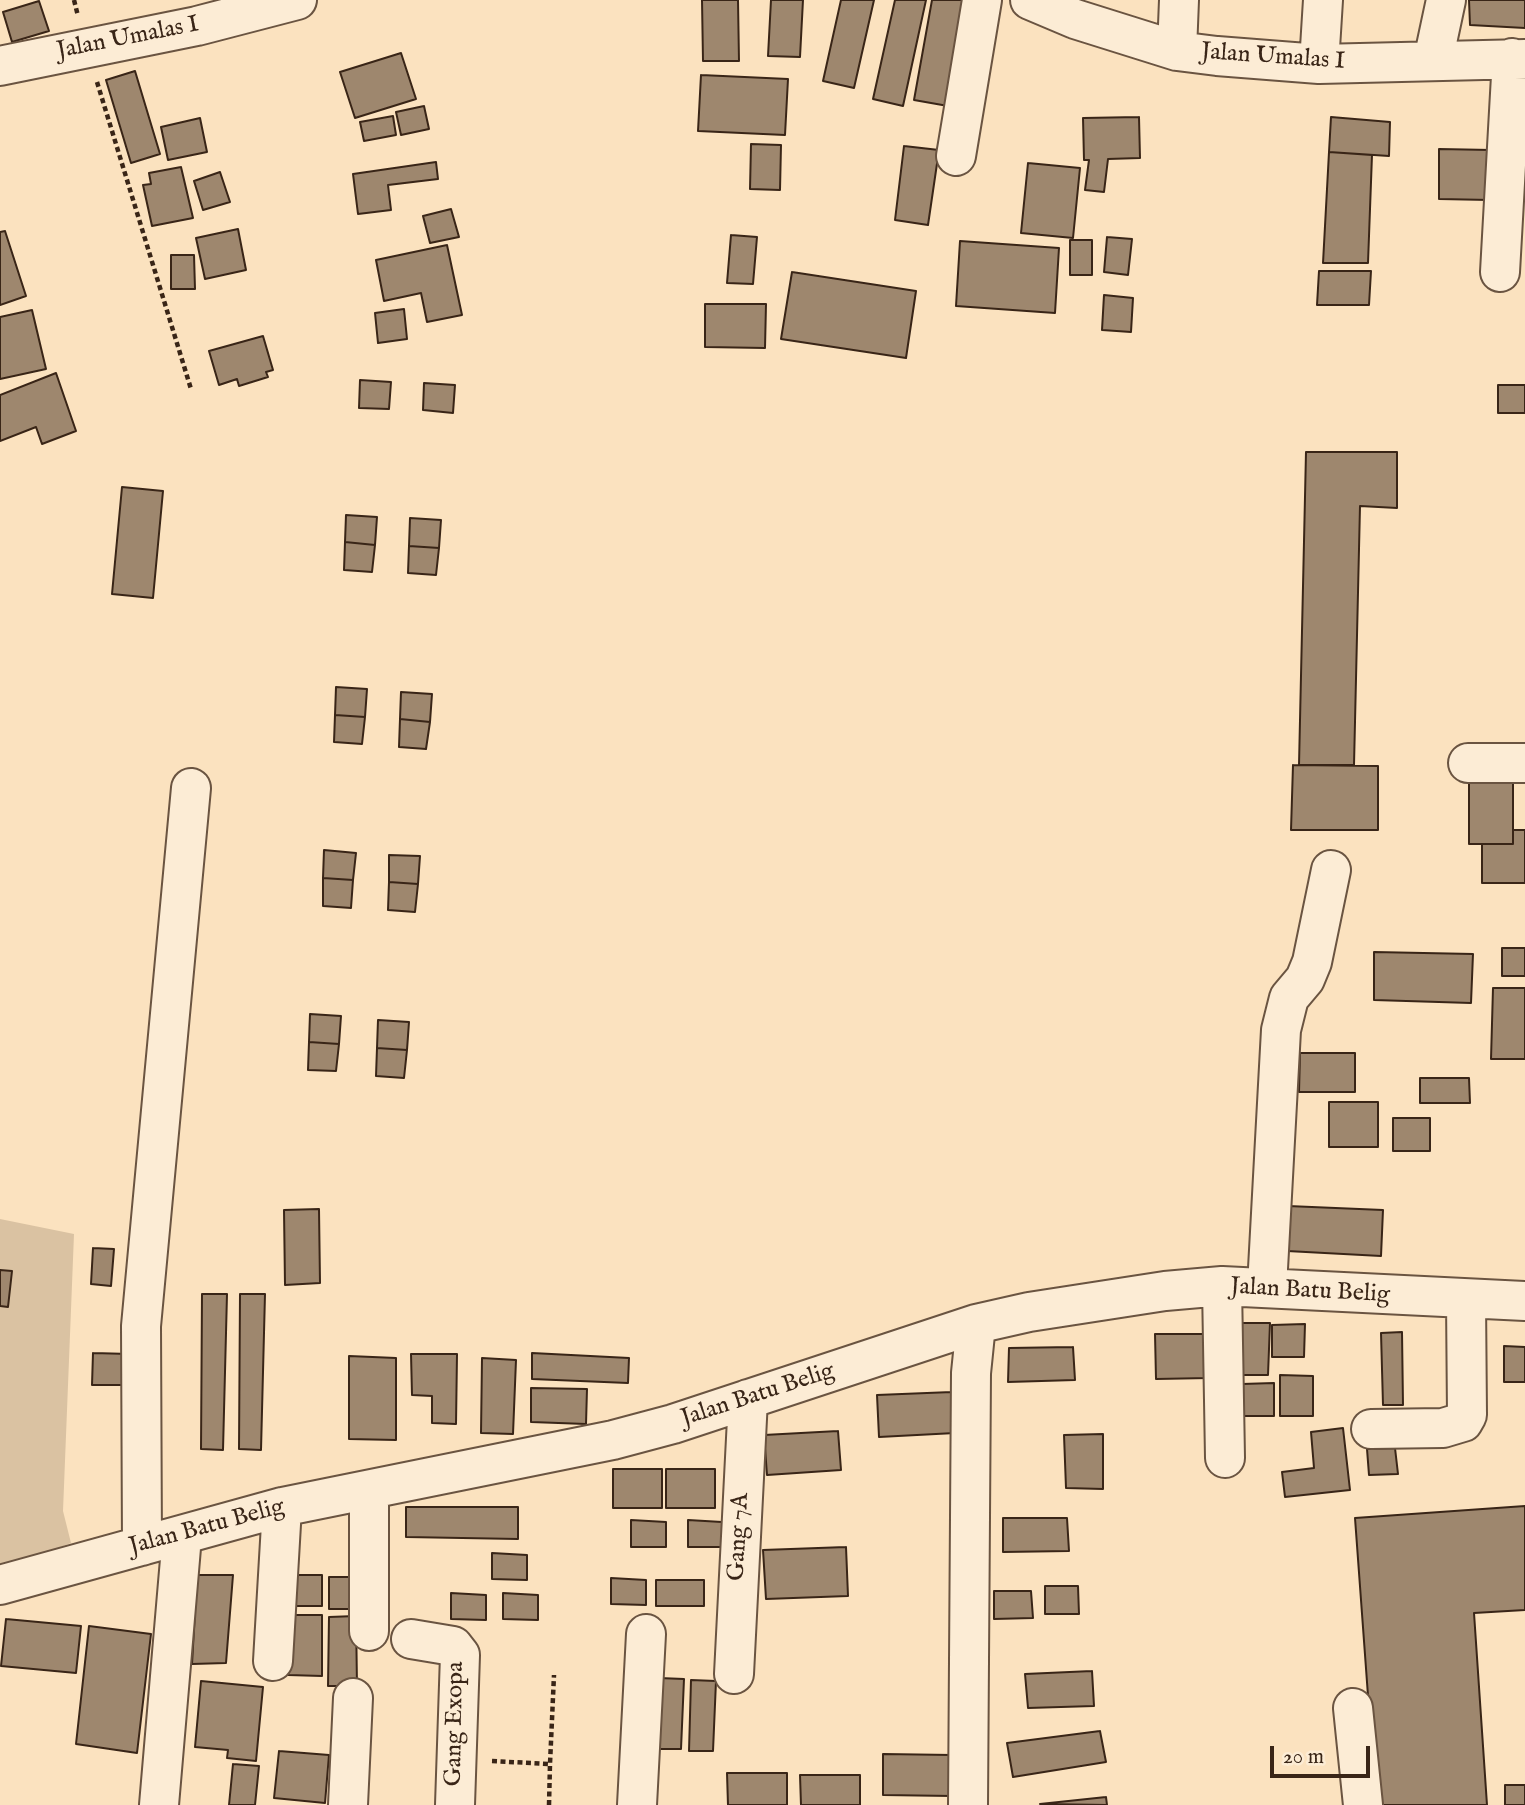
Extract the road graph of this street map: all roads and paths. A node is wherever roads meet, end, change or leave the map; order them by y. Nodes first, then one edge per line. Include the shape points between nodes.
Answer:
1 (74, 0) edge
2 (297, 0) edge
3 (982, 0) edge
4 (1030, 0) edge
5 (1179, 0) edge
6 (1323, 0) edge
7 (1447, 0) edge
8 (1077, 10) edge
9 (194, 13) edge
10 (86, 47) junction
11 (1177, 51) junction
12 (1518, 58) edge
13 (1433, 61) junction
14 (1319, 64) junction
15 (0, 66) edge
16 (956, 156) dead end
17 (1500, 272) dead end
18 (191, 388) dead end
19 (1468, 763) dead end
20 (1525, 763) edge
21 (191, 788) dead end
22 (1331, 870) dead end
23 (1222, 1286) junction
24 (1267, 1287) junction
25 (1466, 1300) junction
26 (1525, 1301) edge
27 (976, 1324) junction
28 (748, 1399) junction
29 (1371, 1429) dead end
30 (1225, 1458) dead end
31 (369, 1490) junction
32 (282, 1507) junction
33 (182, 1536) junction
34 (142, 1546) junction
35 (0, 1585) edge
36 (369, 1630) dead end
37 (646, 1634) dead end
38 (411, 1639) dead end
39 (273, 1661) dead end
40 (734, 1674) dead end
41 (554, 1675) dead end
42 (353, 1698) dead end
43 (1353, 1708) dead end
44 (456, 1759) junction
45 (550, 1764) junction
46 (159, 1805) edge
47 (348, 1805) edge
48 (455, 1805) edge
49 (549, 1805) edge
50 (637, 1805) edge
51 (968, 1805) edge
52 (1363, 1805) edge

1 - 10 path
2 - 9 street, Jalan Umalas I
3 - 16 street
4 - 8 street, Jalan Umalas I
5 - 11 street
6 - 14 street
7 - 13 street
8 - 11 street, Jalan Umalas I
9 - 10 street, Jalan Umalas I
10 - 15 street, Jalan Umalas I
10 - 18 path
11 - 14 street, Jalan Umalas I
12 - 13 street, Jalan Umalas I
12 - 17 street
13 - 14 street, Jalan Umalas I
19 - 20 street
21 - 34 street via 141,1326
22 - 24 street via 1312,962 1289,998 1281,1030
23 - 24 street, Jalan Batu Belig
23 - 27 street, Jalan Batu Belig via 1029,1312
23 - 30 street
24 - 25 street, Jalan Batu Belig
25 - 26 street, Jalan Batu Belig
25 - 29 street via 1467,1415 1463,1422 1443,1428
27 - 28 street, Jalan Batu Belig
27 - 51 street via 971,1373
28 - 31 street, Jalan Batu Belig via 613,1440
28 - 40 street, Gang 7A
31 - 32 street, Jalan Batu Belig
31 - 36 street
32 - 33 street, Jalan Batu Belig
32 - 39 street
33 - 34 street, Jalan Batu Belig
33 - 46 street
34 - 35 street, Jalan Batu Belig
37 - 50 street
38 - 44 street, Gang Exopa via 458,1650
41 - 45 path
42 - 47 street
43 - 52 street
44 - 45 path
44 - 48 street, Gang Exopa
45 - 49 path

